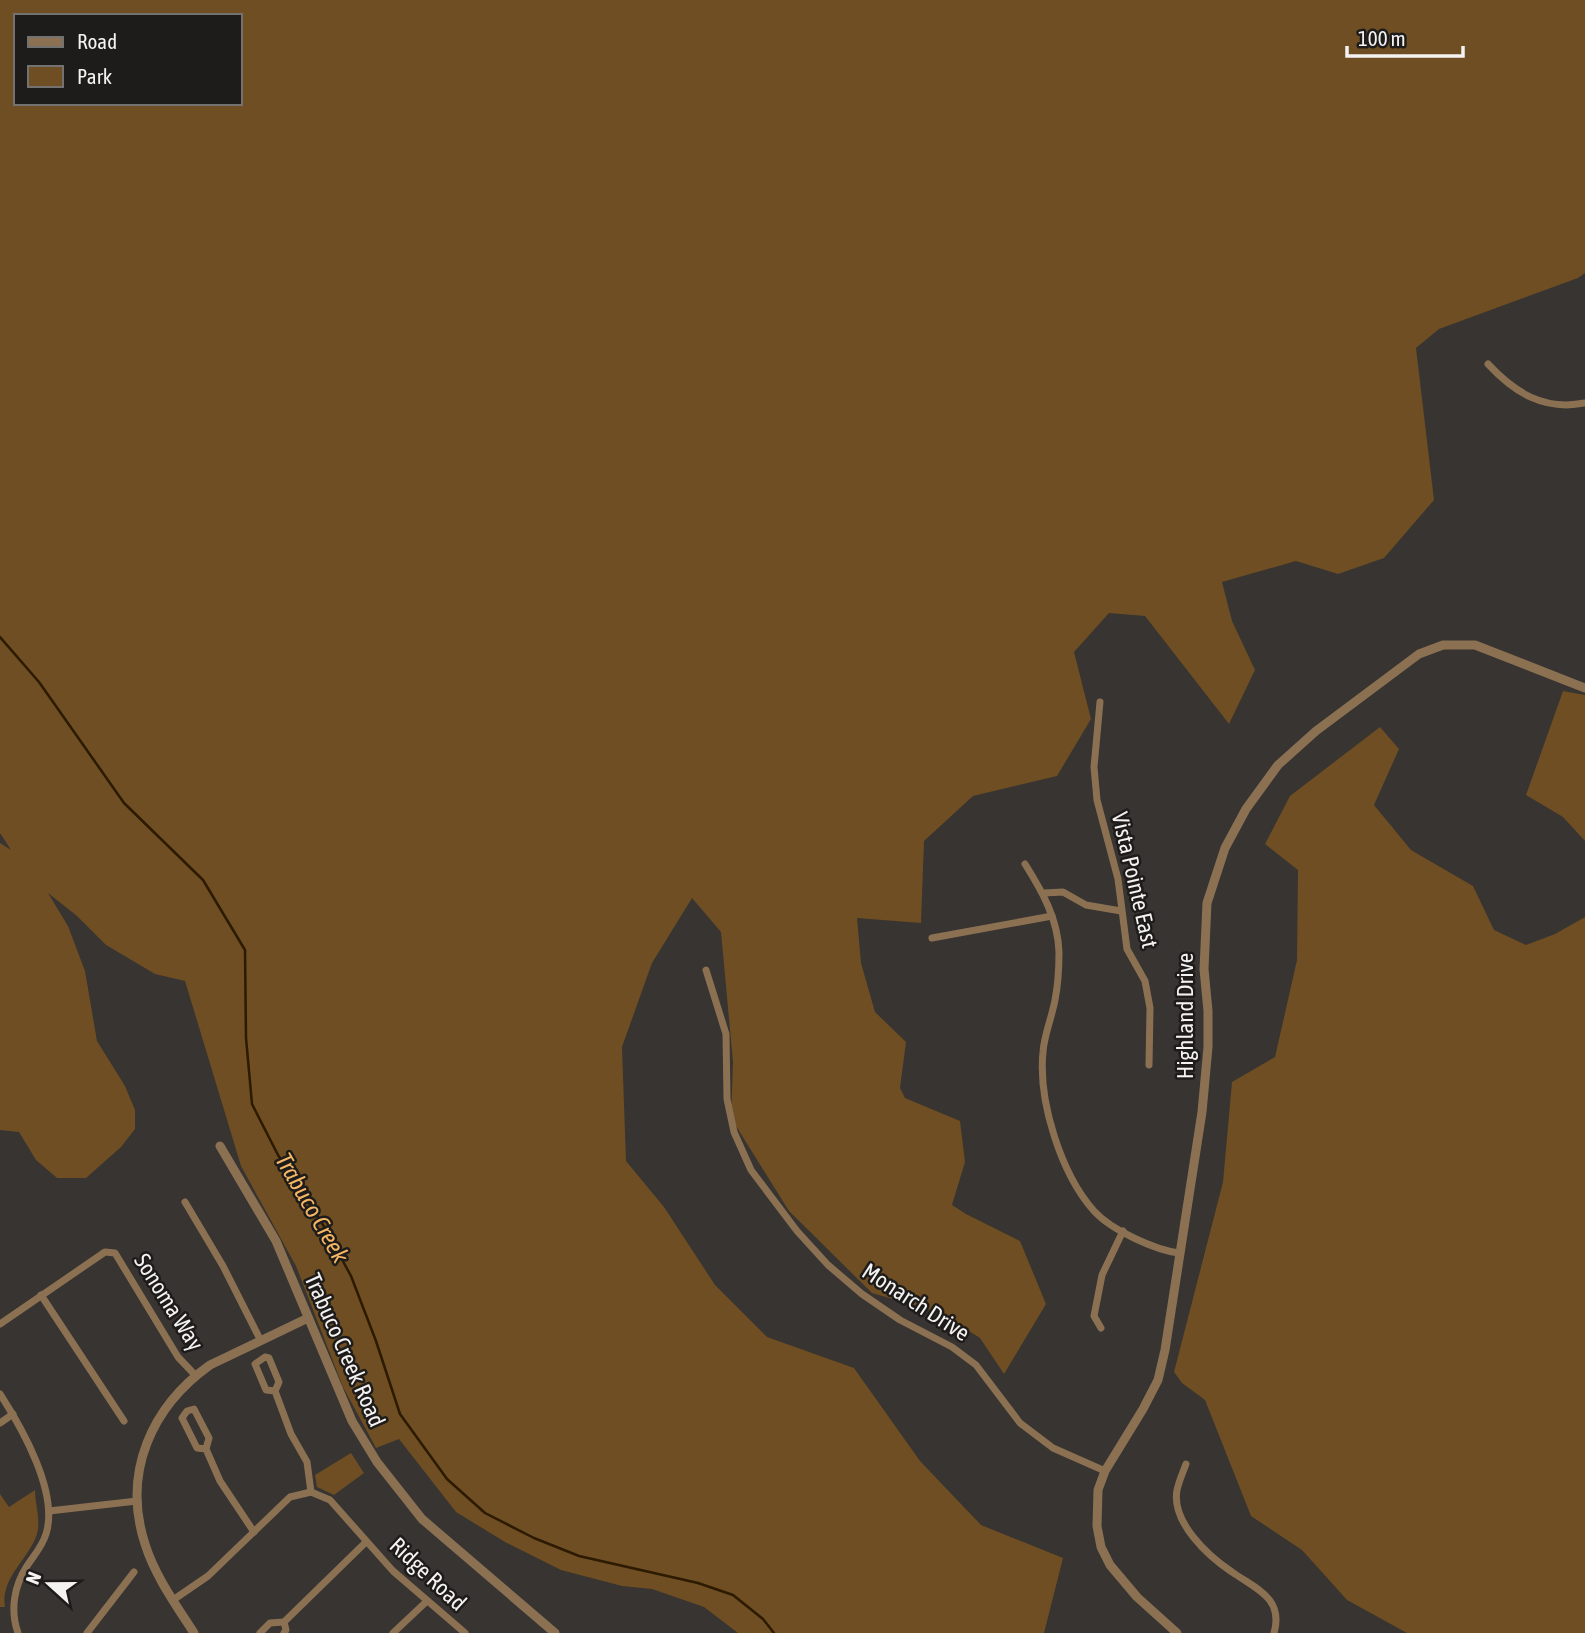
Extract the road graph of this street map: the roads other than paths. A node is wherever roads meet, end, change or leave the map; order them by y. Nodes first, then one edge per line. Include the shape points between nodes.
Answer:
1 (1488, 364) dead end
2 (1585, 403) edge
3 (1585, 688) edge
4 (1100, 702) dead end
5 (1025, 864) dead end
6 (1044, 893) junction
7 (1121, 911) junction
8 (1052, 916) junction
9 (932, 938) dead end
10 (706, 970) dead end
11 (1149, 1065) dead end
12 (220, 1146) dead end
13 (185, 1202) dead end
14 (1123, 1231) junction
15 (1180, 1254) junction
16 (41, 1295) junction
17 (308, 1318) junction
18 (0, 1324) edge
19 (1101, 1328) dead end
20 (261, 1341) junction
21 (195, 1376) junction
22 (275, 1391) junction
23 (0, 1394) edge
24 (13, 1414) junction
25 (124, 1421) dead end
26 (0, 1423) edge
27 (206, 1449) junction
28 (1186, 1464) dead end
29 (1105, 1471) junction
30 (311, 1492) junction
31 (136, 1501) junction
32 (49, 1511) junction
33 (254, 1532) junction
34 (366, 1542) junction
35 (134, 1572) dead end
36 (173, 1600) junction
37 (427, 1601) junction
38 (284, 1622) junction
39 (18, 1633) edge
40 (87, 1633) edge
41 (194, 1633) edge
42 (260, 1633) edge
43 (284, 1633) edge
44 (393, 1633) edge
45 (465, 1633) edge
46 (555, 1633) edge
47 (1177, 1633) edge
48 (1274, 1633) edge

1 - 2 street via 1505,382 1532,399 1569,406
3 - 15 street, Highland Drive via 1475,645 1443,645 1419,654 1316,731 1261,786 1225,849 1207,903 1208,1047
4 - 7 street, Vista Pointe East via 1094,767 1097,800 1118,879
5 - 6 street
6 - 7 street via 1063,892 1086,905
6 - 8 street
7 - 11 street, Vista Pointe East via 1127,948 1145,981 1150,1008
8 - 9 street
8 - 14 street via 1059,950 1056,998 1043,1052 1045,1107 1076,1183 1095,1212
10 - 29 street, Monarch Drive via 726,1034 727,1099 734,1132 751,1170 797,1231 862,1294 976,1365 1020,1423 1053,1448
12 - 17 street, Trabuco Creek Road via 276,1241
13 - 20 street
14 - 15 street
14 - 19 street via 1102,1275 1094,1316
15 - 29 street, Highland Drive via 1158,1380
16 - 18 street
16 - 21 street, Sonoma Way via 110,1251 115,1253 178,1357
16 - 25 street
17 - 20 street
17 - 46 street, Trabuco Creek Road via 352,1421 400,1492 446,1542
20 - 21 street
21 - 31 street via 177,1392 149,1436
22 - 22 street via 266,1390 257,1374 255,1364 265,1357 279,1382
22 - 30 street via 307,1462
23 - 24 street
24 - 26 street
24 - 32 street via 34,1454
27 - 27 street via 197,1448 181,1418 187,1411 194,1409 209,1438
27 - 33 street via 220,1481
28 - 48 street via 1177,1490 1183,1521 1208,1552 1268,1597 1275,1609
29 - 47 street, Highland Drive via 1098,1490 1101,1547 1137,1597
30 - 33 street via 290,1497
30 - 34 street, Ridge Road via 330,1500
31 - 32 street
31 - 36 street via 145,1545
32 - 39 street via 41,1548 15,1594
33 - 36 street via 208,1576
34 - 37 street, Ridge Road
34 - 38 street
35 - 40 street
36 - 41 street
37 - 44 street
37 - 45 street, Ridge Road
38 - 42 street via 270,1623
38 - 43 street

